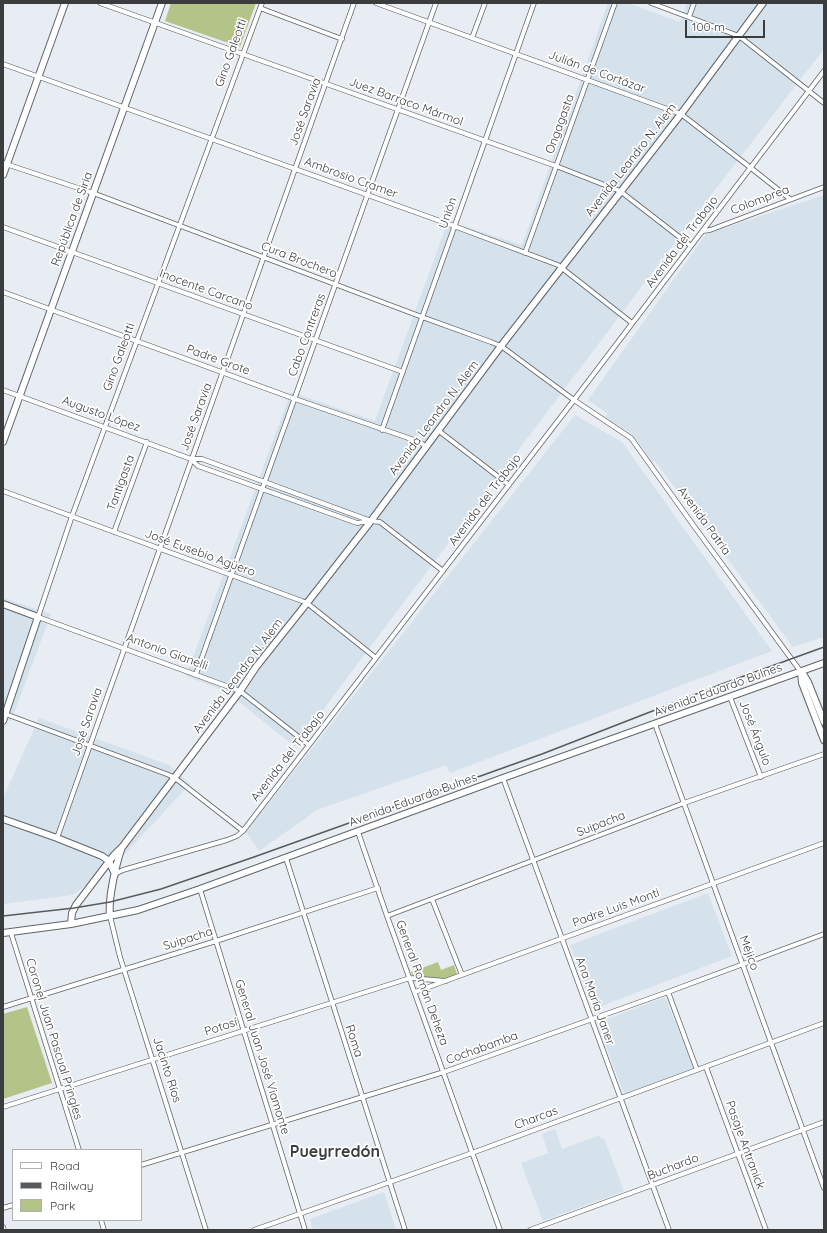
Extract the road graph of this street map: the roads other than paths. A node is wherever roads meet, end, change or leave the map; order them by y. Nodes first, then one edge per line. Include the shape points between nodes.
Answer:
1 (65, 3) edge
2 (100, 3) edge
3 (162, 3) edge
4 (262, 3) edge
5 (354, 3) edge
6 (376, 3) edge
7 (436, 3) edge
8 (485, 3) edge
9 (534, 3) edge
10 (615, 3) edge
11 (651, 3) edge
12 (694, 3) edge
13 (763, 3) edge
14 (260, 8) junction
15 (689, 17) junction
16 (155, 22) junction
17 (430, 22) junction
18 (739, 36) junction
19 (472, 38) junction
20 (342, 39) junction
21 (515, 53) junction
22 (243, 54) junction
23 (3, 64) edge
24 (824, 71) edge
25 (39, 77) junction
26 (587, 79) junction
27 (326, 84) junction
28 (809, 91) junction
29 (824, 103) edge
30 (124, 108) junction
31 (398, 110) junction
32 (681, 114) junction
33 (212, 139) junction
34 (484, 140) junction
35 (5, 164) edge
36 (556, 166) junction
37 (751, 168) junction
38 (295, 169) junction
39 (3, 175) edge
40 (824, 187) edge
41 (620, 191) junction
42 (93, 193) junction
43 (368, 195) junction
44 (790, 199) junction
45 (180, 226) junction
46 (454, 226) junction
47 (3, 227) edge
48 (703, 231) junction
49 (691, 246) junction
50 (72, 252) junction
51 (525, 253) junction
52 (263, 258) junction
53 (562, 268) junction
54 (158, 283) junction
55 (336, 285) junction
56 (3, 292) edge
57 (51, 310) junction
58 (243, 314) junction
59 (422, 317) junction
60 (632, 323) junction
61 (316, 340) junction
62 (137, 341) junction
63 (501, 346) junction
64 (222, 372) junction
65 (403, 372) junction
66 (3, 390) edge
67 (20, 396) junction
68 (295, 399) junction
69 (574, 400) junction
70 (106, 427) junction
71 (382, 430) junction
72 (439, 431) junction
73 (3, 442) edge
74 (147, 442) junction
75 (426, 447) junction
76 (191, 459) junction
77 (264, 482) junction
78 (509, 485) junction
79 (262, 489) junction
80 (3, 491) edge
81 (72, 516) junction
82 (371, 521) junction
83 (114, 532) junction
84 (159, 548) junction
85 (443, 571) junction
86 (232, 575) junction
87 (3, 604) edge
88 (307, 604) junction
89 (38, 617) junction
90 (124, 648) junction
91 (376, 658) junction
92 (824, 663) edge
93 (801, 672) junction
94 (196, 674) junction
95 (240, 691) junction
96 (730, 697) junction
97 (4, 713) edge
98 (3, 721) edge
99 (824, 722) edge
100 (655, 724) junction
101 (824, 740) edge
102 (90, 745) junction
103 (309, 745) junction
104 (824, 754) edge
105 (761, 777) junction
106 (175, 778) junction
107 (503, 778) junction
108 (684, 803) junction
109 (3, 819) edge
110 (242, 831) junction
111 (358, 832) junction
112 (57, 838) junction
113 (824, 843) edge
114 (123, 846) junction
115 (286, 858) junction
116 (109, 861) junction
117 (534, 861) junction
118 (115, 874) junction
119 (713, 883) junction
120 (378, 888) junction
121 (200, 889) junction
122 (432, 899) junction
123 (303, 912) junction
124 (110, 916) junction
125 (387, 916) junction
126 (70, 924) junction
127 (11, 933) junction
128 (3, 934) edge
129 (824, 934) edge
130 (562, 938) junction
131 (216, 941) junction
132 (742, 965) junction
133 (124, 970) junction
134 (462, 975) junction
135 (410, 978) junction
136 (446, 981) junction
137 (415, 992) junction
138 (668, 992) junction
139 (31, 998) junction
140 (332, 1003) junction
141 (3, 1007) edge
142 (592, 1019) junction
143 (824, 1023) edge
144 (244, 1030) junction
145 (771, 1043) junction
146 (153, 1060) junction
147 (706, 1067) junction
148 (697, 1070) junction
149 (444, 1072) junction
150 (60, 1089) junction
151 (362, 1097) junction
152 (620, 1098) junction
153 (3, 1107) edge
154 (824, 1122) edge
155 (272, 1124) junction
156 (803, 1130) junction
157 (79, 1149) edge
158 (182, 1152) junction
159 (472, 1152) junction
160 (738, 1153) junction
161 (142, 1165) edge
162 (389, 1182) junction
163 (653, 1185) junction
164 (824, 1188) edge
165 (300, 1214) junction
166 (206, 1230) edge
167 (254, 1230) edge
168 (305, 1230) edge
169 (405, 1230) edge
170 (500, 1230) edge
171 (530, 1230) edge
172 (669, 1230) edge
173 (766, 1230) edge

1 - 25 main road
2 - 16 street, Juez Barraco Mármol
3 - 16 main road, República de Siria
4 - 14 street, Gino Galeotti
5 - 20 street, José Saravia
6 - 17 street, Julián de Cortázar
7 - 17 street, Cabo Contreras
8 - 19 street
9 - 21 street, Unión
10 - 26 street, Ongagasta
11 - 15 street
12 - 15 street
13 - 18 main road, Avenida Leandro N. Alem
14 - 20 street
14 - 22 street, Gino Galeotti
15 - 18 street
16 - 22 street, Juez Barraco Mármol
16 - 30 main road, República de Siria
17 - 19 street, Julián de Cortázar
17 - 31 street, Cabo Contreras
18 - 28 street
18 - 32 main road, Avenida Leandro N. Alem
19 - 21 street, Julián de Cortázar
20 - 27 street, José Saravia
21 - 26 street, Julián de Cortázar
21 - 34 street, Unión
22 - 27 street, Juez Barraco Mármol
22 - 33 street, Gino Galeotti
23 - 25 street, Ambrosio Cramer
24 - 28 street, Avenida del Trabajo
25 - 30 street, Ambrosio Cramer
25 - 35 main road
26 - 32 street, Julián de Cortázar
26 - 36 street, Ongagasta
27 - 31 street, Juez Barraco Mármol
27 - 38 street, José Saravia
28 - 29 street
28 - 37 street, Avenida del Trabajo
30 - 33 street, Ambrosio Cramer
30 - 42 main road, República de Siria
31 - 34 street, Juez Barraco Mármol
31 - 43 street, Cabo Contreras
32 - 37 street, Julián de Cortázar
32 - 41 main road, Avenida Leandro N. Alem
33 - 38 street, Ambrosio Cramer
33 - 45 street, Gino Galeotti
34 - 36 street, Juez Barraco Mármol
34 - 46 street, Unión
35 - 39 main road
35 - 42 street, Cura Brochero
36 - 41 street, Juez Barraco Mármol
36 - 51 street, Ongagasta
37 - 44 street, Julián de Cortázar
37 - 48 street, Avenida del Trabajo
38 - 43 street, Ambrosio Cramer
38 - 52 street, José Saravia
40 - 44 street, Colomprea
41 - 49 street, Juez Barraco Mármol
41 - 53 main road, Avenida Leandro N. Alem
42 - 45 street, Cura Brochero
42 - 50 main road, República de Siria
43 - 46 street, Ambrosio Cramer
43 - 55 street, Cabo Contreras
44 - 48 street, Colomprea
45 - 52 street, Cura Brochero
45 - 54 street, Gino Galeotti
46 - 51 street, Ambrosio Cramer
46 - 59 street, Unión
47 - 50 street, Inocente Carcano
48 - 49 street, Avenida del Trabajo
49 - 60 street, Avenida del Trabajo
50 - 54 street, Inocente Carcano
50 - 57 main road, República de Siria
51 - 53 street, Ambrosio Cramer
52 - 55 street, Cura Brochero
52 - 58 street, José Saravia
53 - 60 street, Ambrosio Cramer
53 - 63 main road, Avenida Leandro N. Alem
54 - 58 street, Inocente Carcano
54 - 62 street, Gino Galeotti
55 - 59 street, Cura Brochero
55 - 61 street, Cabo Contreras
56 - 57 street, Padre Grote
57 - 62 street, Padre Grote
57 - 67 main road, República de Siria
58 - 61 street, Inocente Carcano
58 - 64 street, José Saravia
59 - 63 street, Cura Brochero
59 - 65 street, Unión
60 - 69 street, Avenida del Trabajo
61 - 65 street, Inocente Carcano
61 - 68 street, Cabo Contreras
62 - 64 street, Padre Grote
62 - 70 street, Gino Galeotti
63 - 69 street, Cura Brochero
63 - 72 main road, Avenida Leandro N. Alem
64 - 68 street, Padre Grote
64 - 76 street, José Saravia
65 - 71 street, Unión
66 - 67 street, Augusto López
67 - 70 street, Augusto López
67 - 73 main road, República de Siria
68 - 71 street, Padre Grote
68 - 77 street, Cabo Contreras
69 - 78 street, Avenida del Trabajo
69 - 93 street, Avenida Patria via 633,440
70 - 74 street, Augusto López
70 - 81 street, Gino Galeotti
71 - 75 street, Padre Grote via 420,442
72 - 75 main road, Avenida Leandro N. Alem
72 - 78 street
74 - 76 street, Augusto López
74 - 83 street, Tantigasta
75 - 82 main road, Avenida Leandro N. Alem
76 - 77 street, Augusto López via 202,459
76 - 79 street, Augusto López via 198,466
76 - 84 street, José Saravia
77 - 79 street, Cabo Contreras
77 - 82 street, Augusto López
78 - 85 street, Avenida del Trabajo
79 - 82 street, Augusto López via 357,523
79 - 86 street, Cabo Contreras
80 - 81 street, José Eusebio Agüero
81 - 83 street, José Eusebio Agüero
81 - 89 street, Gino Galeotti
82 - 85 street, Augusto López via 380,522
82 - 88 main road, Avenida Leandro N. Alem
83 - 84 street, José Eusebio Agüero
84 - 86 street, José Eusebio Agüero
84 - 90 street, José Saravia
85 - 91 street, Avenida del Trabajo
86 - 88 street, José Eusebio Agüero
86 - 94 street, Cabo Contreras
87 - 89 main road, Antonio Gianelli
88 - 91 street, José Eusebio Agüero
88 - 95 main road, Avenida Leandro N. Alem
89 - 90 street, Antonio Gianelli
89 - 97 main road, Gino Galeotti
90 - 94 street, Antonio Gianelli
90 - 102 street, José Saravia
91 - 103 street, Avenida del Trabajo
92 - 93 main road, Avenida Eduardo Bulnes
93 - 96 main road, Avenida Eduardo Bulnes
93 - 99 main road, Avenida Patria via 808,682
93 - 101 main road, Avenida Patria via 802,683
94 - 95 street, Antonio Gianelli
95 - 103 street, Antonio Gianelli
95 - 106 main road, Avenida Leandro N. Alem
96 - 100 main road, Avenida Eduardo Bulnes
96 - 105 street, José Ángulo
97 - 98 main road, Gino Galeotti
97 - 102 street
100 - 107 main road, Avenida Eduardo Bulnes
100 - 108 street, Méjico
102 - 106 street
102 - 112 street, José Saravia
103 - 110 street, Avenida del Trabajo
104 - 105 street, Suipacha
105 - 108 street, Suipacha
106 - 110 street
106 - 114 main road, Avenida Leandro N. Alem
107 - 111 main road, Avenida Eduardo Bulnes
107 - 117 street, Ana María Janer
108 - 117 street, Suipacha
108 - 119 street, Méjico
109 - 112 main road
110 - 118 street, Avenida del Trabajo via 228,840
111 - 115 main road, Avenida Eduardo Bulnes
111 - 120 street, General Román Deheza
112 - 116 main road
113 - 119 street, Padre Luis Monti
114 - 116 main road, Avenida Leandro N. Alem
114 - 118 main road, Avenida Leandro N. Alem
115 - 121 main road, Avenida Eduardo Bulnes
115 - 123 street, Roma
116 - 118 main road
116 - 126 main road, Avenida Leandro N. Alem via 74,908
117 - 122 street, Suipacha
117 - 130 street, Ana María Janer
118 - 124 main road, Avenida Leandro N. Alem via 109,905
119 - 130 street, Padre Luis Monti
119 - 132 street, Méjico
120 - 123 street, Suipacha
120 - 125 street, General Román Deheza
121 - 124 main road, Avenida Eduardo Bulnes via 138,910
121 - 131 street, General Juan José Viamonte
122 - 125 street, Suipacha
122 - 134 street
123 - 131 street, Suipacha
123 - 140 street, Roma
124 - 126 main road, Avenida Eduardo Bulnes
124 - 133 street, Jacinto Ríos
125 - 135 street, General Román Deheza
126 - 127 main road, Avenida Eduardo Bulnes
127 - 128 main road, Avenida Eduardo Bulnes
127 - 139 street, Coronel Juan Pascual Pringles
129 - 132 street, Cochabamba
130 - 134 street, Padre Luis Monti
130 - 142 street, Ana María Janer
131 - 133 street, Suipacha
131 - 144 street, General Juan José Viamonte
132 - 138 street, Cochabamba
132 - 145 street, Méjico
133 - 139 street, Suipacha
133 - 146 street, Jacinto Ríos
134 - 136 street, Padre Luis Monti
135 - 136 street, Potosí
135 - 137 street, General Román Deheza
135 - 140 street, Potosí
136 - 137 street, Padre Luis Monti
137 - 149 street, General Román Deheza
138 - 142 street, Cochabamba
138 - 148 street
139 - 141 street, Suipacha
139 - 150 street, Coronel Juan Pascual Pringles
140 - 144 street, Potosí
140 - 151 street, Roma
142 - 149 street, Cochabamba
142 - 152 street, Ana María Janer
143 - 145 street, Charcas
144 - 146 street, Potosí
144 - 155 street, General Juan José Viamonte
145 - 147 street, Charcas
145 - 156 street, Méjico
146 - 150 street, Potosí
146 - 158 street, Jacinto Ríos
147 - 148 street, Charcas
147 - 160 street, Pasaje Antranick
148 - 152 street, Charcas
149 - 151 street, Cochabamba
149 - 159 street, General Román Deheza
150 - 153 street, Potosí
150 - 157 street, Coronel Juan Pascual Pringles
151 - 155 street, Cochabamba
151 - 162 street, Roma
152 - 159 street, Charcas
152 - 163 street, Ana María Janer
154 - 156 street, Buchardo
155 - 158 street, Cochabamba
155 - 165 street, General Juan José Viamonte
156 - 160 street, Buchardo
156 - 164 street, Méjico
158 - 161 street, Cochabamba
158 - 166 street, Jacinto Ríos
159 - 162 street, Charcas
159 - 170 street, General Román Deheza
160 - 163 street, Buchardo
160 - 173 street, Pasaje Antranick
162 - 165 street, Charcas
162 - 169 street, Roma
163 - 171 street, Buchardo
163 - 172 street, Ana María Janer
165 - 167 street, Charcas
165 - 168 street, General Juan José Viamonte

